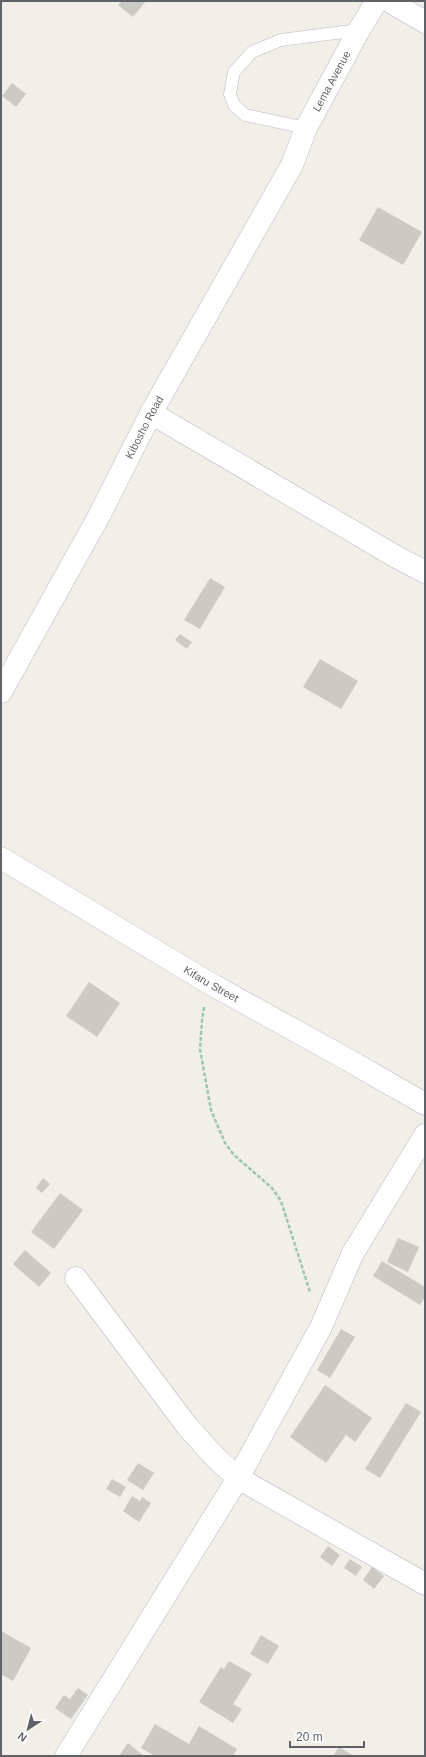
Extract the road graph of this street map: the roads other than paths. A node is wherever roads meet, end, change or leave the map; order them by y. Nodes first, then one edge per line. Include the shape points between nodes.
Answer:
1 (377, 1) edge
2 (389, 1) edge
3 (425, 22) edge
4 (359, 30) junction
5 (306, 128) junction
6 (292, 165) joint
7 (151, 413) junction
8 (425, 572) edge
9 (1, 692) edge
10 (1, 858) edge
11 (425, 1104) edge
12 (425, 1135) edge
13 (76, 1278) dead end
14 (238, 1478) junction
15 (425, 1584) edge
16 (66, 1756) edge

1 - 4 street, Lema Avenue
2 - 3 street
4 - 5 street, Lema Avenue
4 - 5 lane via 281,40 252,52 234,72 230,94 234,105 245,115
5 - 6 street, Lema Avenue
6 - 7 street, Kibosho Road
7 - 8 street
7 - 9 street, Kibosho Road via 98,516
10 - 11 street, Kifaru Street via 209,983
12 - 14 street via 353,1253 321,1327
13 - 14 street via 187,1426
14 - 15 street
14 - 16 street

